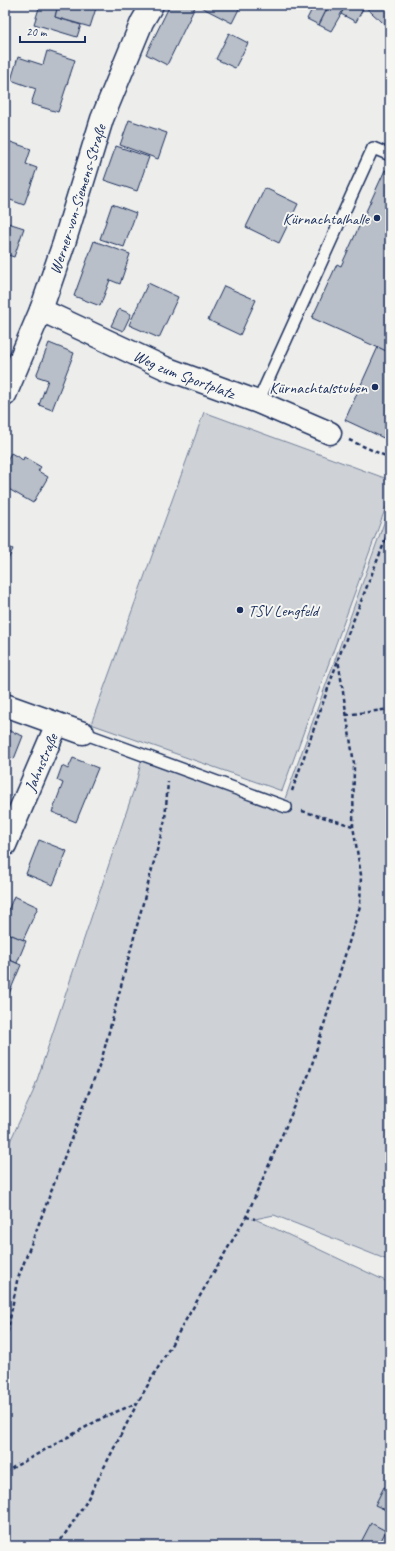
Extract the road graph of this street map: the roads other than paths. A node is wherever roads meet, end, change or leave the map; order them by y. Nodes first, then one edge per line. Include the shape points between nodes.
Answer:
1 (152, 5) edge
2 (390, 155) edge
3 (41, 310) junction
4 (5, 396) edge
5 (258, 402) junction
6 (330, 433) road end
7 (5, 705) edge
8 (57, 724) junction
9 (83, 733) joint
10 (286, 807) road end
11 (5, 846) edge

1 - 3 street, Werner-von-Siemens-Straße via 142,22 102,120
2 - 5 lane via 373,148
3 - 4 street, Werner-von-Siemens-Straße
3 - 5 street, Weg zum Sportplatz via 165,368
5 - 6 street, Weg zum Sportplatz
7 - 8 street, Jahnstraße
8 - 9 street, Jahnstraße
8 - 11 street, Jahnstraße
9 - 10 lane

